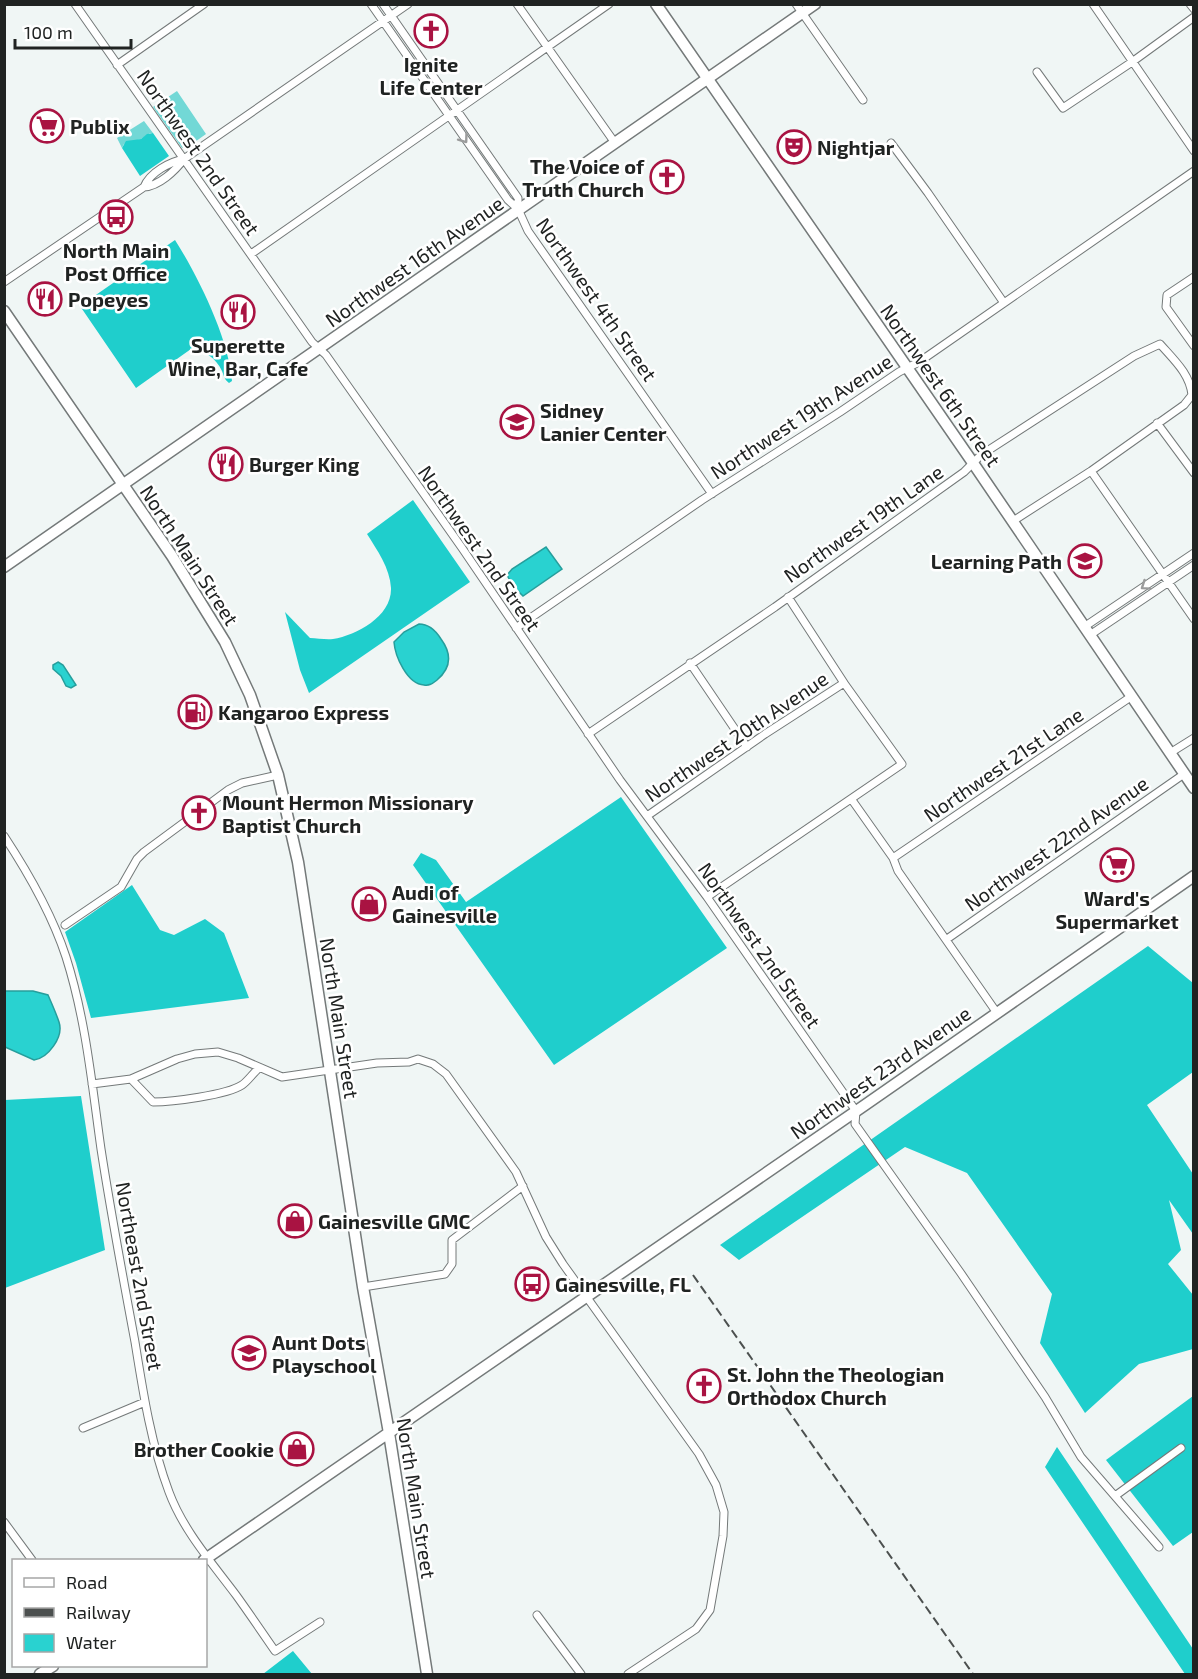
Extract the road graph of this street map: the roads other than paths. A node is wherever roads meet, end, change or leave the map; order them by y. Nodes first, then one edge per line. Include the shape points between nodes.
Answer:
1 (75, 4) edge
2 (204, 4) edge
3 (371, 4) edge
4 (383, 4) edge
5 (408, 4) edge
6 (517, 4) edge
7 (609, 4) edge
8 (656, 4) edge
9 (814, 4) edge
10 (1093, 4) edge
11 (1190, 4) edge
12 (799, 9) edge
13 (1194, 9) edge
14 (391, 17) junction
15 (1194, 17) edge
16 (383, 22) junction
17 (547, 47) junction
18 (1132, 62) junction
19 (117, 65) junction
20 (1037, 72) dead end
21 (707, 79) junction
22 (863, 100) dead end
23 (458, 109) junction
24 (448, 116) junction
25 (615, 143) junction
26 (891, 143) dead end
27 (1194, 151) edge
28 (184, 159) junction
29 (1194, 171) edge
30 (518, 209) junction
31 (251, 254) junction
32 (1194, 277) edge
33 (4, 282) edge
34 (1004, 303) junction
35 (4, 311) edge
36 (1194, 346) edge
37 (320, 349) junction
38 (906, 367) junction
39 (1192, 395) edge
40 (1157, 423) junction
41 (973, 463) junction
42 (1091, 471) junction
43 (1194, 473) edge
44 (124, 485) junction
45 (712, 494) junction
46 (1013, 521) junction
47 (1194, 553) edge
48 (1194, 565) edge
49 (4, 567) edge
50 (1163, 574) junction
51 (1168, 582) junction
52 (788, 597) junction
53 (1194, 619) edge
54 (516, 628) junction
55 (1087, 631) junction
56 (690, 663) junction
57 (844, 683) junction
58 (1132, 696) junction
59 (588, 734) junction
60 (1194, 738) edge
61 (747, 747) junction
62 (1170, 753) junction
63 (1184, 774) junction
64 (278, 775) junction
65 (1194, 788) edge
66 (852, 800) junction
67 (647, 816) junction
68 (4, 836) edge
69 (893, 858) junction
70 (1194, 876) edge
71 (707, 897) junction
72 (65, 925) dead end
73 (947, 939) junction
74 (997, 1013) junction
75 (259, 1068) junction
76 (330, 1071) junction
77 (131, 1079) junction
78 (92, 1084) junction
79 (856, 1112) junction
80 (523, 1186) junction
81 (363, 1287) junction
82 (586, 1297) junction
83 (145, 1402) junction
84 (83, 1428) dead end
85 (389, 1433) junction
86 (1181, 1448) dead end
87 (1115, 1496) junction
88 (4, 1522) edge
89 (1159, 1547) dead end
90 (31, 1559) edge
91 (206, 1559) edge
92 (207, 1560) edge
93 (537, 1616) dead end
94 (320, 1622) dead end
95 (428, 1674) edge
96 (580, 1674) edge
97 (628, 1674) edge

1 - 19 street, Northwest 2nd Street
2 - 19 street
3 - 16 street, Northwest 4th Street
4 - 14 street, Northwest 4th Street
5 - 14 street
6 - 17 street
7 - 17 street
8 - 21 main road, Northwest 6th Street
9 - 12 main road, Northwest 16th Avenue
10 - 18 street
11 - 13 street
12 - 21 main road, Northwest 16th Avenue
12 - 22 street
14 - 16 street
14 - 23 street, Northwest 4th Street
15 - 18 street
16 - 24 street, Northwest 4th Street
16 - 28 street
17 - 23 street
17 - 25 street
18 - 20 street via 1063,108
18 - 27 street
19 - 28 street, Northwest 2nd Street
21 - 25 main road, Northwest 16th Avenue
21 - 38 main road, Northwest 6th Street
23 - 24 street
23 - 30 street, Northwest 4th Street via 518,198
24 -> 30 street, Northwest 4th Street
24 - 31 street
25 - 30 main road, Northwest 16th Avenue
26 - 34 street
28 - 31 street, Northwest 2nd Street
28 - 33 street via 165,177 144,187
29 - 34 street, Northwest 19th Avenue
30 - 37 main road, Northwest 16th Avenue
30 - 45 street, Northwest 4th Street via 528,231
31 - 37 street, Northwest 2nd Street
32 - 36 street via 1167,295 1166,307
34 - 38 street, Northwest 19th Avenue
35 - 44 main road, North Main Street
37 - 44 main road, Northwest 16th Avenue
37 - 54 street, Northwest 2nd Street
38 - 41 main road, Northwest 6th Street
38 - 45 street, Northwest 19th Avenue
39 - 40 street
39 - 41 street, Northwest 19th Lane via 1191,383 1160,344 1134,356
40 - 42 street
40 - 43 street
41 - 46 main road, Northwest 6th Street
41 - 52 street, Northwest 19th Lane
42 - 46 street
42 - 50 street
44 - 49 main road, Northwest 16th Avenue
44 - 64 main road, North Main Street via 225,642 250,695
45 - 54 street, Northwest 19th Avenue
46 - 55 main road, Northwest 6th Street
47 - 50 street
48 - 51 street
50 - 51 street
50 -> 55 street
51 - 53 street
51 - 55 street
52 - 56 street, Northwest 19th Lane
52 - 57 street
54 - 59 street, Northwest 2nd Street
55 - 58 main road, Northwest 6th Street
56 - 59 street, Northwest 19th Lane
56 - 61 street
57 - 61 street, Northwest 20th Avenue
57 - 66 street via 902,764
58 - 62 main road, Northwest 6th Street
58 - 69 street, Northwest 21st Lane
59 - 67 street, Northwest 2nd Street
60 - 62 street
61 - 67 street, Northwest 20th Avenue
62 - 63 main road, Northwest 6th Street
63 - 65 main road, Northwest 6th Street
63 - 73 street, Northwest 22nd Avenue
64 - 72 street via 228,790 144,852 121,887
64 - 76 main road, North Main Street via 298,862
66 - 69 street
66 - 71 street
67 - 71 street, Northwest 2nd Street
68 - 78 street, Northeast 2nd Street via 52,920 66,956 78,1000
69 - 73 street via 898,871
70 - 74 main road, Northwest 23rd Avenue
71 - 79 street, Northwest 2nd Street
73 - 74 street
74 - 79 main road, Northwest 23rd Avenue
75 - 76 street via 282,1077
75 - 77 street via 218,1052 177,1059
75 - 77 street via 242,1085 228,1091 169,1102 153,1102
76 - 80 street via 418,1059 440,1068
76 - 81 main road, North Main Street
77 - 78 street
78 - 83 street, Northeast 2nd Street
79 - 82 main road, Northwest 23rd Avenue
79 - 87 street, Northwest 2nd Street via 855,1124 960,1272 1081,1457
80 - 81 street via 452,1240 452,1264 445,1274
80 - 82 street via 546,1237
81 - 85 main road, North Main Street
82 - 85 main road, Northwest 23rd Avenue
82 - 97 street via 699,1454 717,1485 724,1512 710,1610 696,1629
83 - 84 street
83 - 91 street, Northeast 2nd Street via 168,1491
85 - 91 main road, Northwest 23rd Avenue
85 - 95 main road, North Main Street
86 - 87 street
87 - 89 street, Northwest 2nd Street
88 - 90 street
92 - 94 street, Northeast 2nd Street via 275,1650
93 - 96 street

